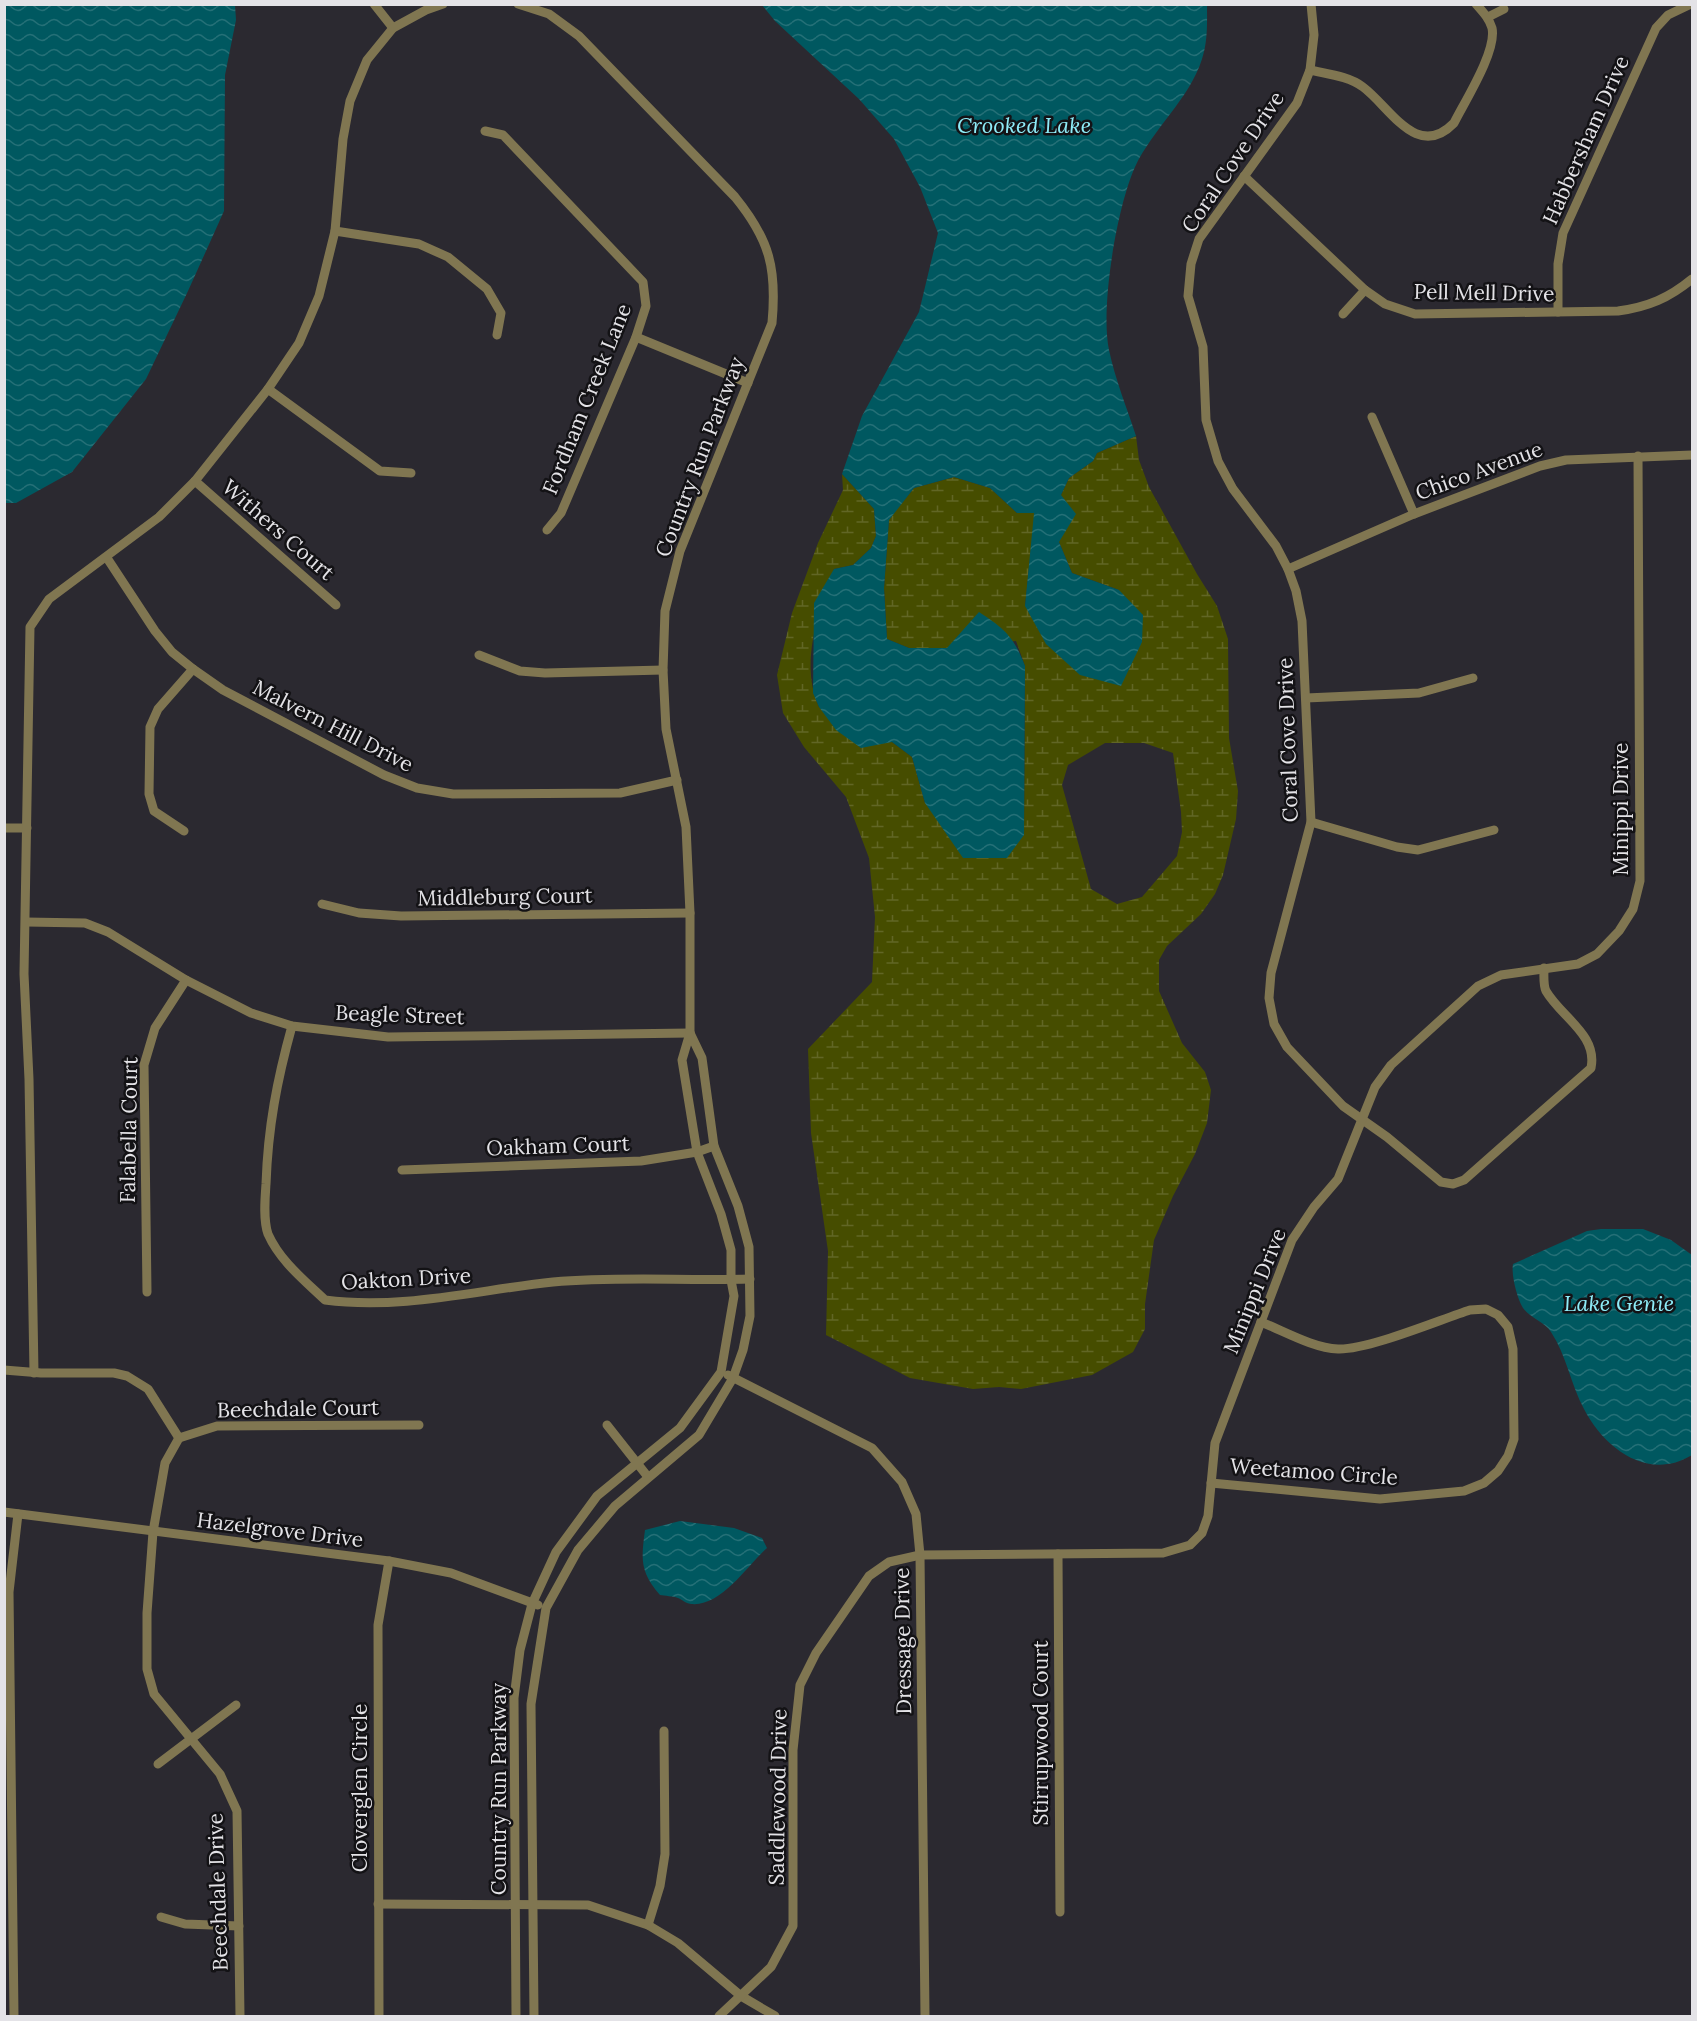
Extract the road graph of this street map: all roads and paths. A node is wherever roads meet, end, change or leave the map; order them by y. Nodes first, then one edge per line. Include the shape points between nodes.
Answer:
1 (374, 4) edge
2 (443, 4) edge
3 (518, 4) edge
4 (1311, 4) edge
5 (1476, 4) edge
6 (1691, 4) edge
7 (1504, 9) dead end
8 (1488, 17) junction
9 (393, 28) junction
10 (1310, 70) junction
11 (485, 130) dead end
12 (1245, 176) junction
13 (335, 231) junction
14 (1692, 279) edge
15 (1365, 290) junction
16 (1558, 312) junction
17 (1343, 314) dead end
18 (497, 335) dead end
19 (636, 337) junction
20 (748, 383) junction
21 (268, 389) junction
22 (1371, 417) dead end
23 (1692, 455) edge
24 (1638, 456) junction
25 (411, 472) dead end
26 (195, 481) junction
27 (1414, 514) junction
28 (547, 530) dead end
29 (107, 558) junction
30 (1288, 569) junction
31 (336, 605) dead end
32 (479, 655) dead end
33 (193, 669) junction
34 (663, 670) junction
35 (1473, 678) dead end
36 (1306, 698) junction
37 (677, 780) junction
38 (1311, 822) junction
39 (4, 828) edge
40 (27, 828) junction
41 (1494, 830) dead end
42 (184, 831) dead end
43 (322, 904) dead end
44 (690, 913) junction
45 (26, 922) junction
46 (1544, 968) junction
47 (186, 980) junction
48 (292, 1026) junction
49 (690, 1033) junction
50 (1360, 1120) junction
51 (714, 1146) junction
52 (697, 1152) junction
53 (402, 1170) dead end
54 (750, 1279) junction
55 (731, 1280) junction
56 (147, 1292) dead end
57 (1261, 1322) junction
58 (4, 1370) edge
59 (721, 1372) junction
60 (34, 1373) junction
61 (733, 1378) junction
62 (419, 1425) dead end
63 (607, 1425) dead end
64 (179, 1438) junction
65 (638, 1464) junction
66 (648, 1477) junction
67 (1211, 1483) junction
68 (4, 1512) edge
69 (18, 1514) junction
70 (153, 1532) junction
71 (1058, 1554) junction
72 (1120, 1554) joint
73 (921, 1555) junction
74 (389, 1561) junction
75 (532, 1604) junction
76 (546, 1608) junction
77 (236, 1705) dead end
78 (664, 1731) dead end
79 (191, 1738) junction
80 (158, 1764) dead end
81 (517, 1903) junction
82 (378, 1904) junction
83 (535, 1904) junction
84 (1060, 1912) dead end
85 (160, 1917) dead end
86 (648, 1925) junction
87 (239, 1926) junction
88 (741, 1996) junction
89 (14, 2016) edge
90 (240, 2016) edge
91 (379, 2016) edge
92 (516, 2016) edge
93 (534, 2016) edge
94 (719, 2016) edge
95 (774, 2016) edge
96 (925, 2016) edge

1 - 9 street
2 - 9 street
3 - 20 street, Country Run Parkway via 549,14 579,36 755,222 770,257 775,290 772,323
4 - 10 street, Coral Cove Drive via 1314,35
5 - 8 street
6 - 16 street, Habbersham Drive via 1668,15 1656,28 1563,233 1558,264
7 - 8 street
8 - 10 street via 1491,47 1454,123 1436,136 1422,136 1407,129 1363,87 1346,78
9 - 13 street via 367,60 350,101
10 - 12 street, Coral Cove Drive via 1298,103
11 - 19 street, Fordham Creek Lane via 502,135 643,282 646,306
12 - 15 street, Pell Mell Drive
12 - 30 street, Coral Cove Drive via 1199,239 1191,264 1188,296 1203,346 1206,420 1218,461
13 - 18 street via 419,244 448,257 487,288 501,313
13 - 21 street via 311,315
14 - 16 street, Pell Mell Drive via 1671,296 1644,308
15 - 16 street, Pell Mell Drive via 1385,304 1415,314
15 - 17 street
19 - 20 street
19 - 28 street, Fordham Creek Lane via 561,513
20 - 34 street, Country Run Parkway via 680,551 666,611
21 - 25 street via 380,471
21 - 26 street
22 - 27 street
23 - 24 street, Chico Avenue
24 - 27 street, Chico Avenue via 1566,460 1540,466
24 - 46 street, Minippi Drive via 1640,881 1633,909 1597,954 1578,964
26 - 29 street via 159,517
26 - 31 street, Withers Court
27 - 30 street, Chico Avenue
29 - 33 street, Malvern Hill Drive via 155,631
29 - 40 street via 49,599 30,627
30 - 36 street, Coral Cove Drive via 1302,621
32 - 34 street via 520,670 545,673
33 - 37 street, Malvern Hill Drive via 223,690 384,775 417,788 453,794 620,793
33 - 42 street via 158,709 150,727 149,794 154,811
34 - 37 street, Country Run Parkway via 666,729
35 - 36 street via 1419,693
36 - 38 street, Coral Cove Drive
37 - 44 street, Country Run Parkway via 686,827
38 - 41 street via 1397,848 1418,850
38 - 50 street, Coral Cove Drive via 1271,973 1269,998 1274,1024 1287,1047
39 - 40 street
40 - 45 street
43 - 44 street, Middleburg Court via 359,913 401,916
44 - 49 street, Country Run Parkway
45 - 47 street, Beagle Street via 85,923 150,956
45 - 60 street
46 - 50 street, Minippi Drive via 1501,975 1478,986 1391,1065 1375,1087
46 - 50 street, Coral Cove Drive via 1545,988 1591,1045 1591,1068 1464,1180 1453,1184 1441,1182
47 - 48 street, Beagle Street via 251,1013
47 - 56 street, Falabella Court via 154,1028 144,1065
48 - 49 street, Beagle Street via 388,1037
48 - 55 street, Oakton Drive via 268,1131 267,1232 283,1259 325,1300 372,1303 602,1279
49 - 51 street, Country Run Parkway via 702,1059
49 - 52 street, Country Run Parkway via 682,1060
50 - 57 street, Minippi Drive via 1338,1179 1292,1240
51 - 52 street, Oakham Court
51 - 54 street, Country Run Parkway via 738,1206 749,1247
52 - 53 street, Oakham Court via 640,1161
52 - 55 street, Country Run Parkway via 724,1223 731,1250
54 - 55 street, Oakton Drive
54 - 61 street, Country Run Parkway via 750,1316
55 - 59 street, Country Run Parkway via 734,1296
57 - 67 street, Minippi Drive via 1215,1443
57 - 67 street, Weetamoo Circle via 1320,1346 1338,1349 1358,1347 1470,1310 1486,1309 1508,1327 1513,1349 1514,1439 1498,1471 1484,1483 1464,1491 1380,1499
58 - 60 street
59 - 61 street, Dressage Drive
59 - 65 street, Country Run Parkway via 680,1428
60 - 64 street via 114,1373 137,1381 148,1389
61 - 66 street, Country Run Parkway via 699,1435
61 - 73 street, Dressage Drive via 872,1448 902,1482 916,1514
62 - 64 street, Beechdale Court via 217,1426
63 - 65 street
64 - 70 street, Beechdale Drive via 165,1463
65 - 66 street
65 - 75 street, Country Run Parkway via 597,1496 573,1526 548,1566
66 - 76 street, Country Run Parkway via 615,1506 578,1550
67 - 72 street, Minippi Drive via 1208,1516 1202,1533 1190,1545 1163,1553
68 - 69 street, Hazelgrove Drive
69 - 70 street, Hazelgrove Drive
69 - 89 street via 9,1592
70 - 74 street, Hazelgrove Drive
70 - 79 street, Beechdale Drive via 147,1669 154,1694
71 - 72 street, Saddlewood Drive
71 - 73 street, Saddlewood Drive
71 - 84 street, Stirrupwood Court
73 - 88 street, Saddlewood Drive via 889,1562 869,1576 816,1653 800,1685 793,1750 793,1926 771,1967
73 - 96 street, Dressage Drive
74 - 75 street, Hazelgrove Drive via 451,1573
74 - 82 street, Cloverglen Circle via 378,1625
75 - 76 street, Hazelgrove Drive
75 - 81 street, Country Run Parkway via 513,1698
76 - 83 street, Country Run Parkway via 531,1704
77 - 79 street
78 - 86 street via 665,1854
79 - 80 street
79 - 87 street, Beechdale Drive via 220,1774 237,1811
81 - 82 street
81 - 83 street
81 - 92 street, Country Run Parkway
82 - 91 street, Cloverglen Circle
83 - 86 street via 588,1905
83 - 93 street, Country Run Parkway
85 - 87 street via 185,1924
86 - 88 street via 678,1943
87 - 90 street, Beechdale Drive
88 - 94 street, Saddlewood Drive
88 - 95 street

